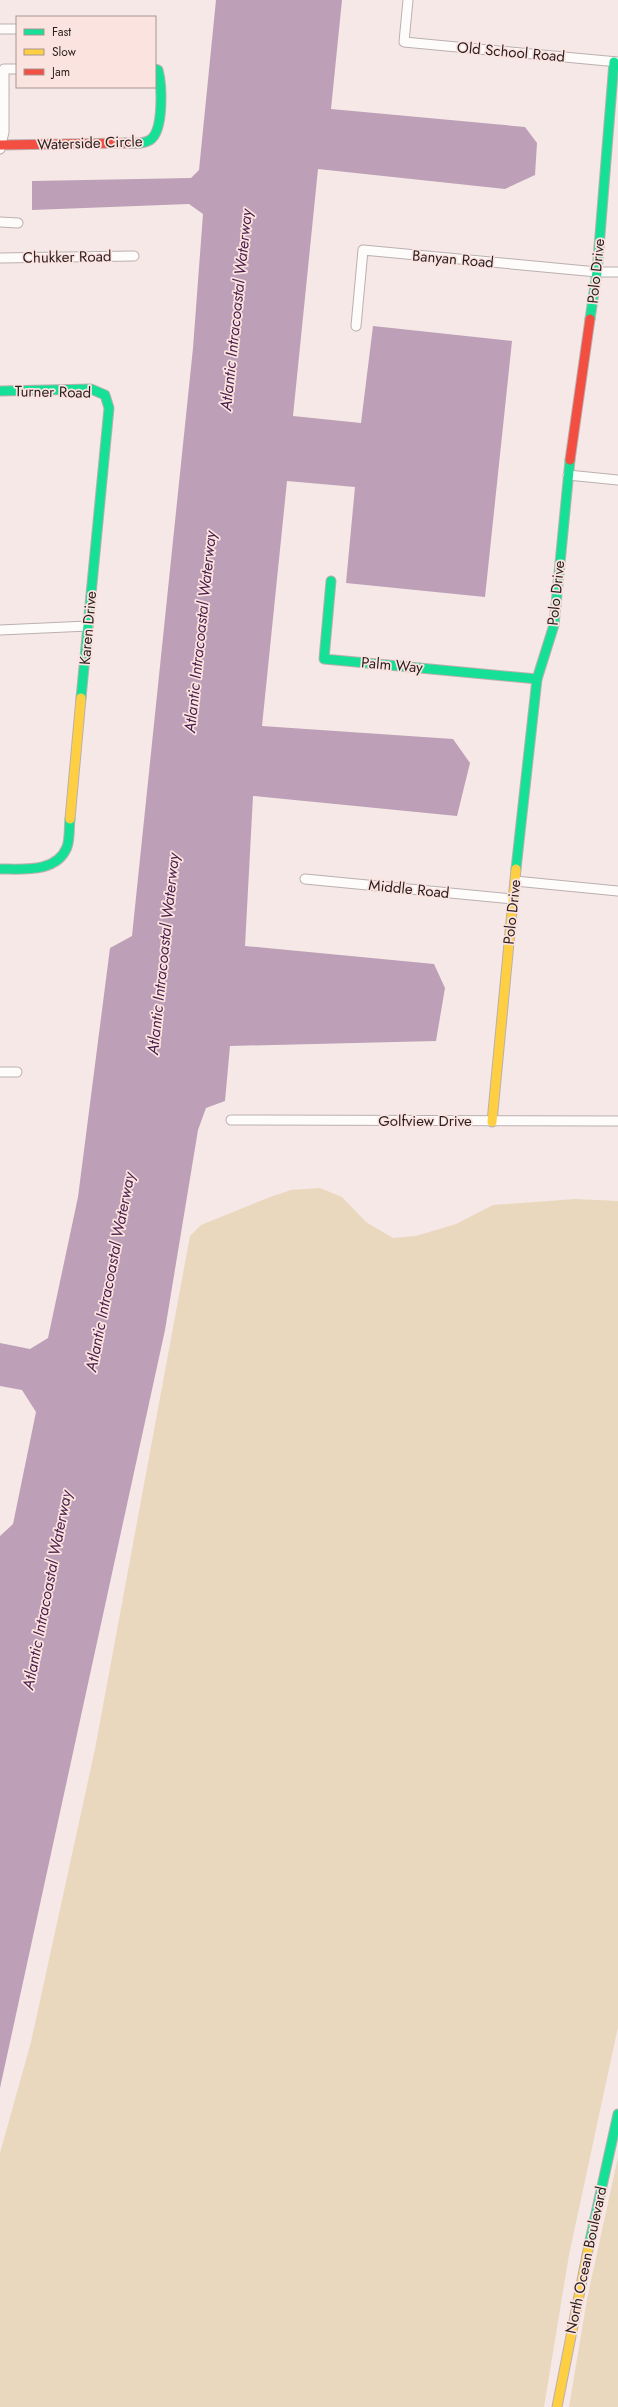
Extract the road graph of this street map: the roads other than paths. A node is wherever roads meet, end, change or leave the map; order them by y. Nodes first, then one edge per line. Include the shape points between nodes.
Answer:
1 (408, 0) edge
2 (0, 29) edge
3 (16, 29) edge
4 (616, 62) edge
5 (16, 69) edge
6 (156, 69) edge
7 (2, 108) edge
8 (0, 147) edge
9 (0, 222) edge
10 (18, 222) dead end
11 (134, 256) dead end
12 (0, 258) edge
13 (596, 272) junction
14 (618, 272) edge
15 (356, 326) dead end
16 (0, 391) edge
17 (105, 395) joint
18 (568, 475) junction
19 (618, 480) edge
20 (331, 581) dead end
21 (88, 626) junction
22 (0, 630) edge
23 (537, 679) junction
24 (0, 869) edge
25 (305, 879) dead end
26 (515, 881) junction
27 (618, 891) edge
28 (513, 899) junction
29 (0, 1072) edge
30 (17, 1072) dead end
31 (232, 1120) dead end
32 (618, 1121) edge
33 (492, 1122) junction
34 (618, 2114) edge
35 (557, 2407) edge

1 - 4 street, Old School Road via 404,42
2 - 3 street
4 - 13 street, Polo Drive
5 - 7 street, Waterside Circle via 4,69
6 - 8 street, Waterside Circle via 162,79 156,132 151,140 143,143
7 - 8 street, Waterside Circle via 4,132
9 - 10 street
11 - 12 street, Chukker Road
13 - 14 street, Banyan Road
13 - 15 street, Banyan Road via 363,250
13 - 18 street, Polo Drive
16 - 17 street, Turner Road via 91,389
17 - 21 street, Karen Drive via 109,408
18 - 19 street
18 - 23 street, Polo Drive via 554,625 539,664
20 - 23 street, Palm Way via 324,659
21 - 22 street
21 - 24 street, Karen Drive via 68,840 60,858 48,866
23 - 26 street, Polo Drive
25 - 28 street, Middle Road
26 - 27 street
26 - 28 street, Polo Drive
28 - 33 street, Polo Drive
29 - 30 street
31 - 33 street, Golfview Drive
32 - 33 street, Golfview Drive
34 - 35 street, North Ocean Boulevard via 578,2293

